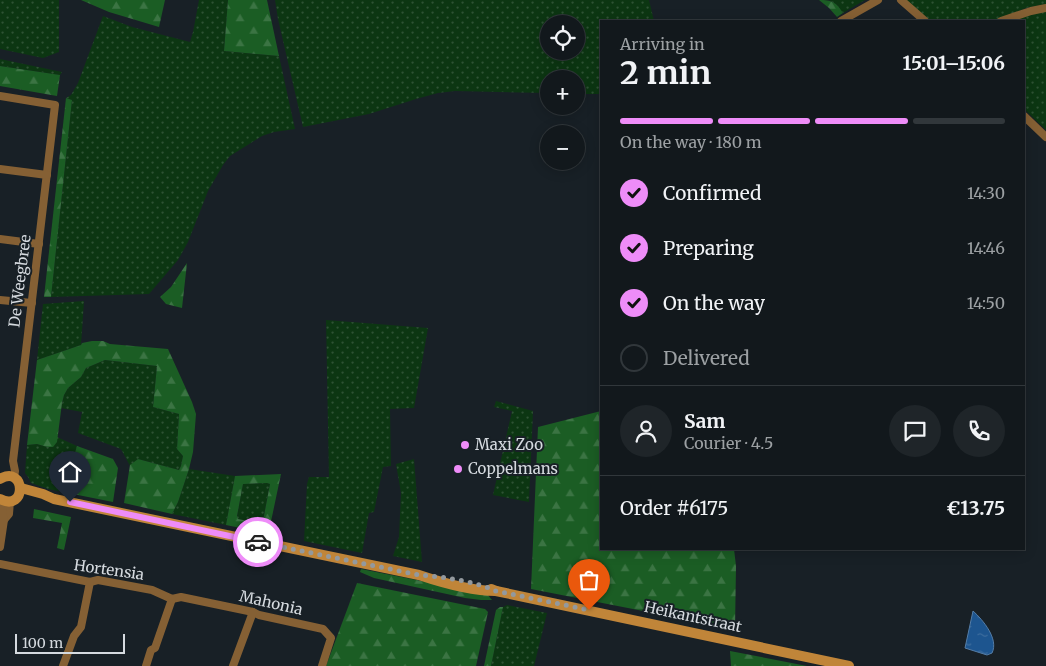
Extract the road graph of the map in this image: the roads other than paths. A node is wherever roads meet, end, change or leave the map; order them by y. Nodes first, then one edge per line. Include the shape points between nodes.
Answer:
1 (878, 0) edge
2 (902, 0) edge
3 (1046, 8) edge
4 (843, 20) edge
5 (923, 20) edge
6 (1004, 20) edge
7 (0, 96) edge
8 (1025, 117) edge
9 (1046, 137) edge
10 (0, 170) edge
11 (47, 175) junction
12 (0, 239) edge
13 (38, 244) junction
14 (0, 300) edge
15 (32, 303) junction
16 (7, 477) edge
17 (11, 497) edge
18 (0, 547) edge
19 (0, 564) edge
20 (90, 582) junction
21 (172, 599) junction
22 (253, 612) junction
23 (63, 666) edge
24 (146, 666) edge
25 (234, 666) edge
26 (322, 666) edge
27 (849, 666) edge

1 - 4 street
2 - 5 street
3 - 6 street
7 - 11 street, De Weegbree via 55,105
8 - 9 street
10 - 11 street
11 - 13 street, De Weegbree
12 - 13 street
13 - 15 street, De Weegbree
14 - 15 street
15 - 16 street, De Weegbree via 13,461 15,471
16 - 17 street via 20,484
17 - 18 street via 2,513
17 - 27 street, Heikantstraat via 54,499
19 - 20 street, Hortensia
20 - 21 street, Hortensia via 98,580 152,590
20 - 23 street via 81,626
21 - 22 street, Mahonia via 180,597
21 - 24 street
22 - 25 street
22 - 26 street, Mahonia via 324,629 331,638

